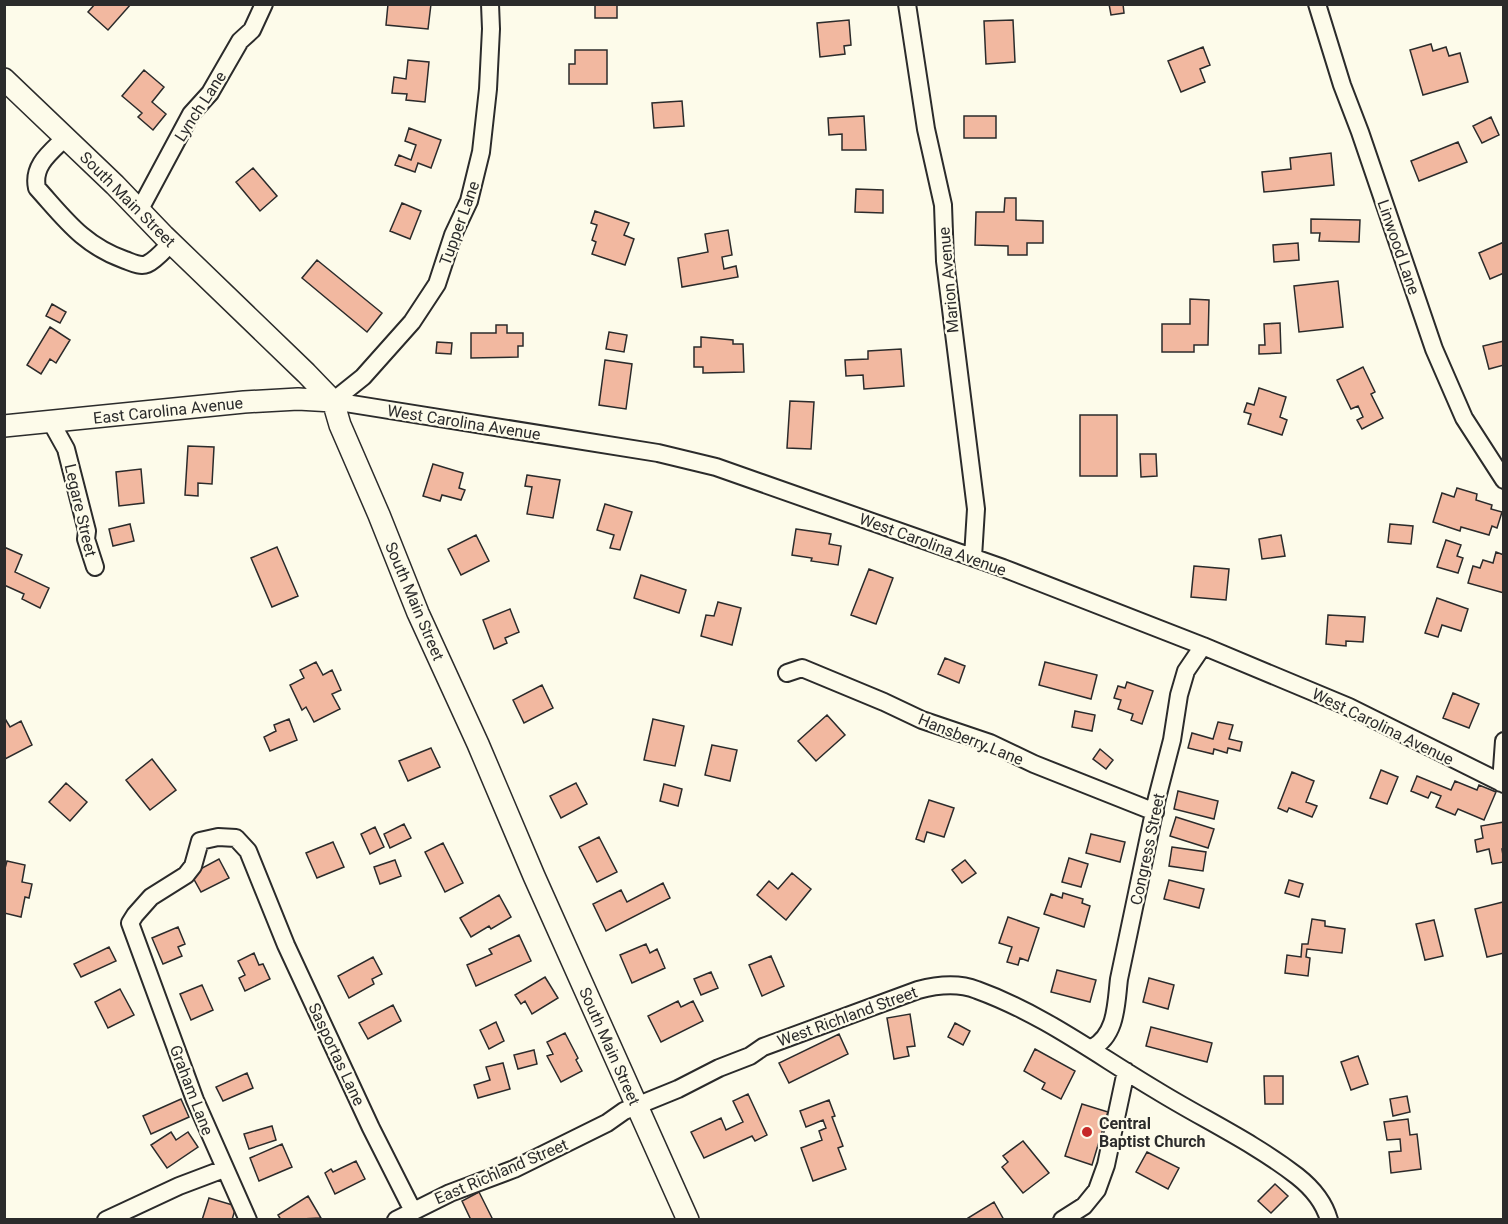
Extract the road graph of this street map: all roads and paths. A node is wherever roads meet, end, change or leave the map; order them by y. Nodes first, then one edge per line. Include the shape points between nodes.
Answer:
1 (264, 4) edge
2 (490, 4) edge
3 (907, 4) edge
4 (1317, 4) edge
5 (4, 79) edge
6 (66, 137) junction
7 (139, 211) junction
8 (171, 243) junction
9 (333, 401) junction
10 (51, 422) junction
11 (4, 426) edge
12 (1503, 480) edge
13 (973, 557) junction
14 (94, 567) dead end
15 (1203, 646) junction
16 (787, 673) dead end
17 (1503, 741) edge
18 (1502, 783) edge
19 (1155, 812) junction
20 (143, 958) joint
21 (1092, 1048) junction
22 (1126, 1071) junction
23 (637, 1106) junction
24 (224, 1169) junction
25 (412, 1211) junction
26 (106, 1220) edge
27 (248, 1220) edge
28 (396, 1220) edge
29 (688, 1220) edge
30 (1062, 1220) edge
31 (1329, 1220) edge

1 - 7 street, Lynch Lane via 252,30 240,41 210,93 191,114
2 - 9 street, Tupper Lane via 488,89 481,152 469,201 437,284 412,322 363,377
3 - 13 street, Marion Avenue via 926,129 943,205 945,261 976,508
4 - 12 street, Linwood Lane via 1434,349 1464,418
5 - 6 main road, South Main Street
6 - 7 main road, South Main Street
6 - 8 street via 45,159 35,178 37,188 81,237 109,254 145,265
7 - 8 main road, South Main Street
8 - 9 main road, South Main Street
9 - 10 main road, East Carolina Avenue via 244,402
9 - 13 street, West Carolina Avenue via 658,453 716,467
9 - 23 main road, South Main Street via 418,613
10 - 11 main road, East Carolina Avenue
10 - 14 street, Legare Street via 66,449
13 - 15 street, West Carolina Avenue
15 - 18 street, West Carolina Avenue via 1349,707
15 - 19 street, Congress Street via 1182,682
16 - 19 street, Hansberry Lane via 802,668
17 - 18 street
19 - 21 street, Congress Street via 1119,978 1117,1004 1103,1043
20 - 24 street, Graham Lane
20 - 25 street, Sasportas Lane via 130,923 135,915 151,897 186,875 193,866 200,841 236,838 248,851 286,945
21 - 22 street, West Richland Street
21 - 23 street, West Richland Street via 1041,1018 976,990 962,986 932,987 780,1040
22 - 30 street via 1097,1190 1084,1206
22 - 31 street, West Richland Street via 1247,1142 1298,1177 1313,1190
23 - 25 street, East Richland Street via 514,1169
23 - 29 main road, South Main Street
24 - 26 street
24 - 27 street, Graham Lane
25 - 28 street, East Richland Street

